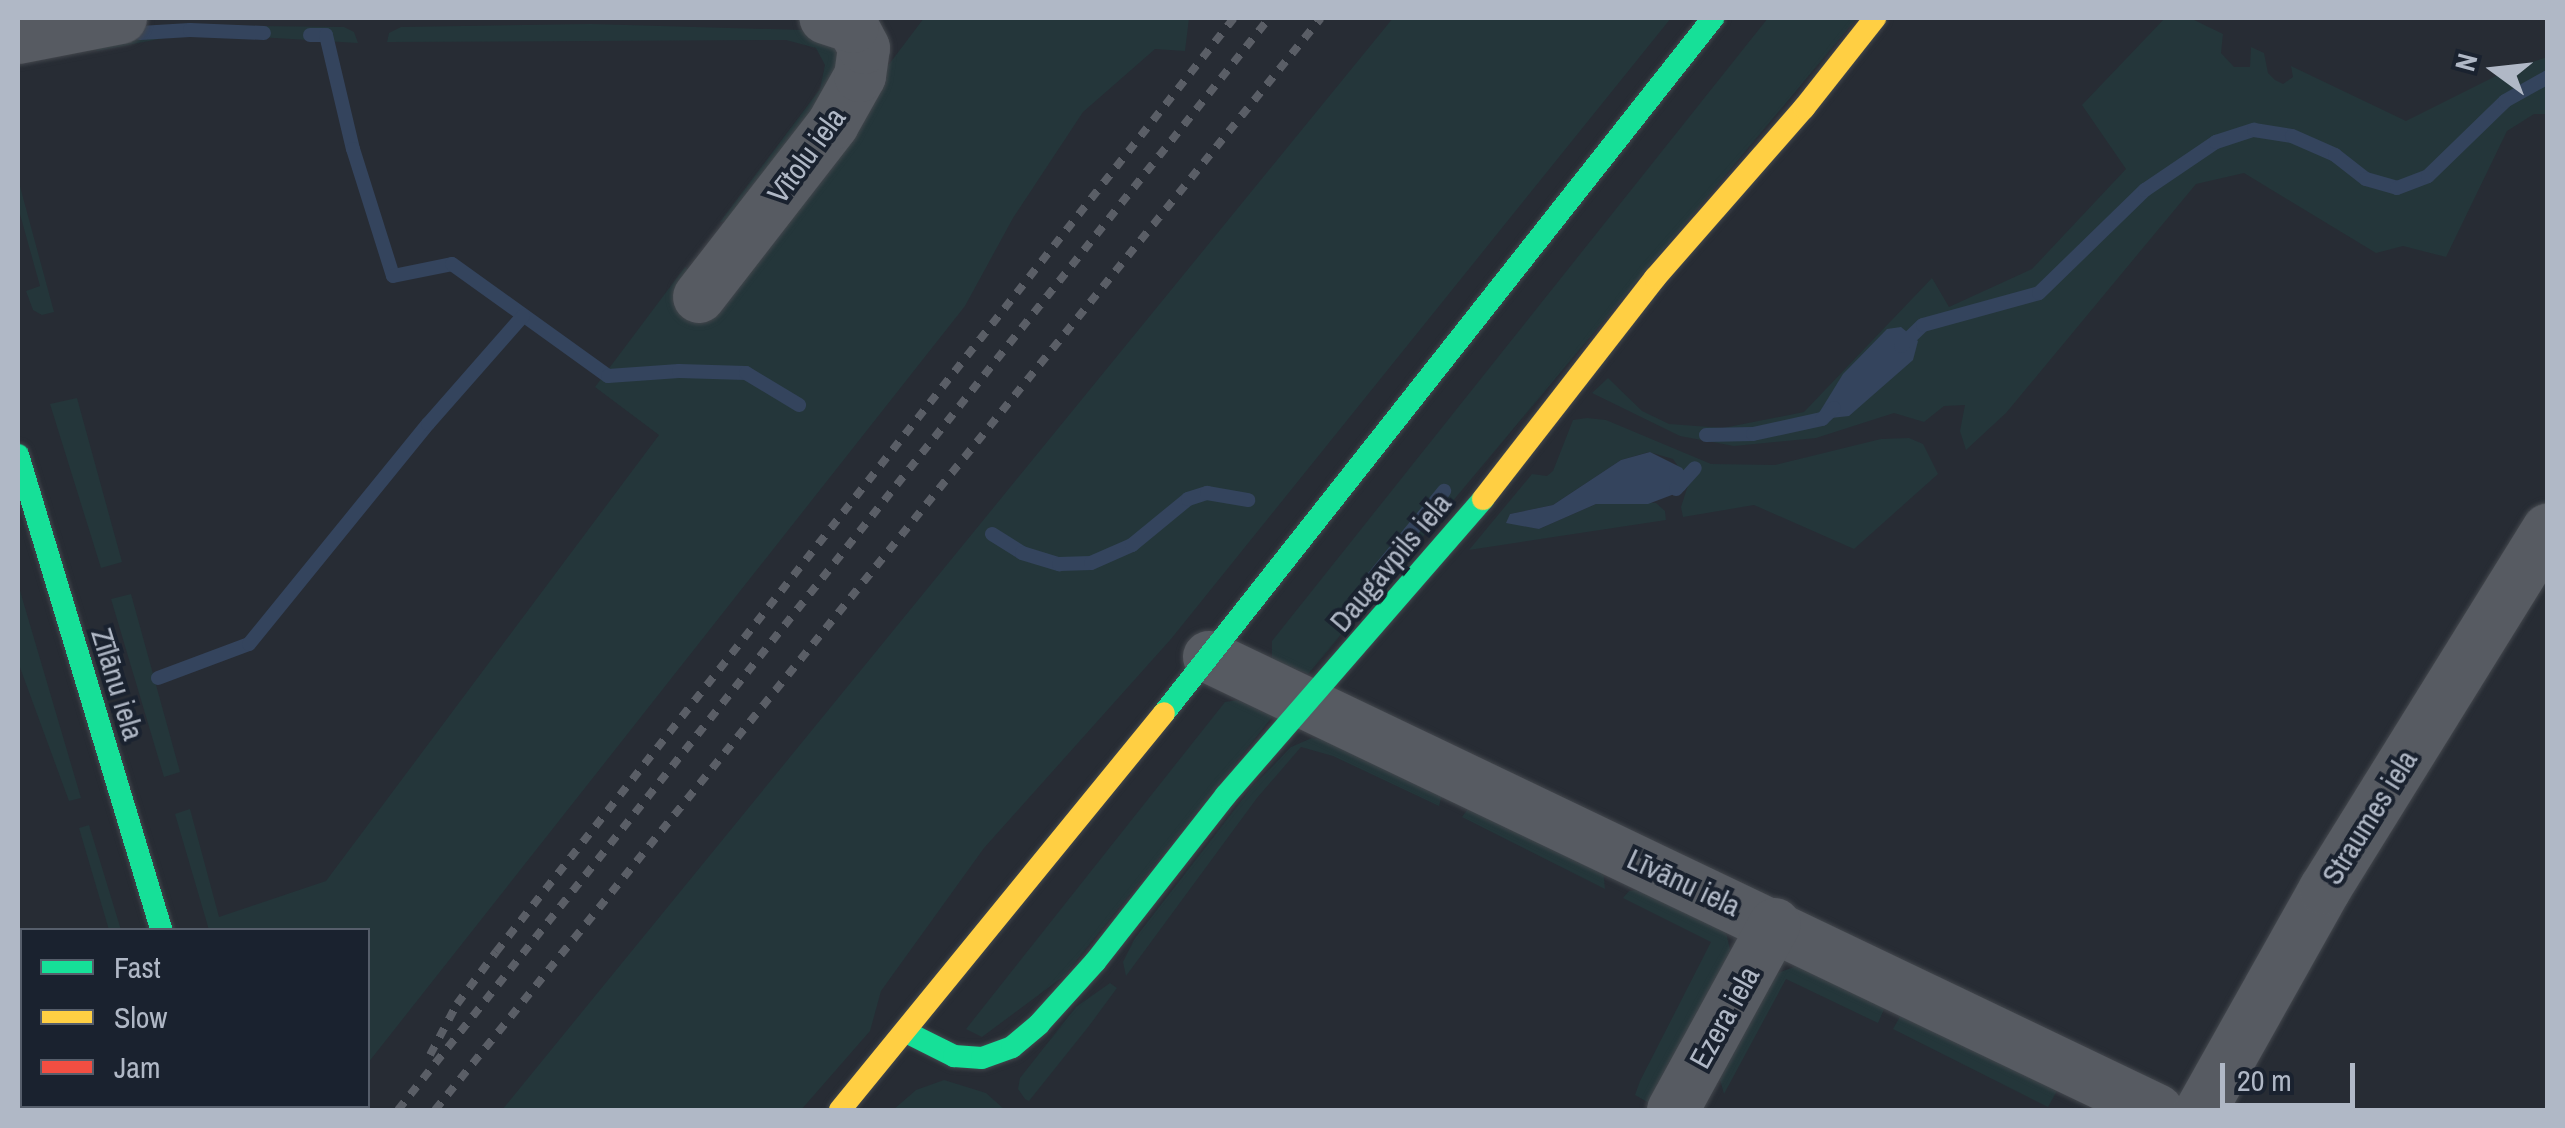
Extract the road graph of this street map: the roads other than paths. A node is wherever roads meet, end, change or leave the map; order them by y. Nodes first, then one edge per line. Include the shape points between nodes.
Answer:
1 (121, 18) edge
2 (825, 18) edge
3 (1713, 18) edge
4 (1875, 18) edge
5 (18, 38) edge
6 (699, 296) dead end
7 (18, 455) edge
8 (2548, 529) edge
9 (1209, 656) junction
10 (1309, 704) junction
11 (1775, 924) junction
12 (160, 928) edge
13 (906, 1032) junction
14 (840, 1110) edge
15 (1673, 1110) edge
16 (2157, 1110) edge
17 (2201, 1110) edge

1 - 5 street
2 - 6 street, Vītolu iela via 853,28 864,48 860,76 833,124
3 - 9 main road
4 - 10 main road, Daugavpils iela
7 - 12 main road, Zīlānu iela
8 - 17 street, Straumes iela via 2325,888
9 - 10 street, Līvānu iela
9 - 13 main road
10 - 11 street, Līvānu iela
10 - 13 main road, Daugavpils iela via 1026,1036 996,1055 970,1059
11 - 15 street, Ezera iela
11 - 16 street, Līvānu iela
13 - 14 main road

